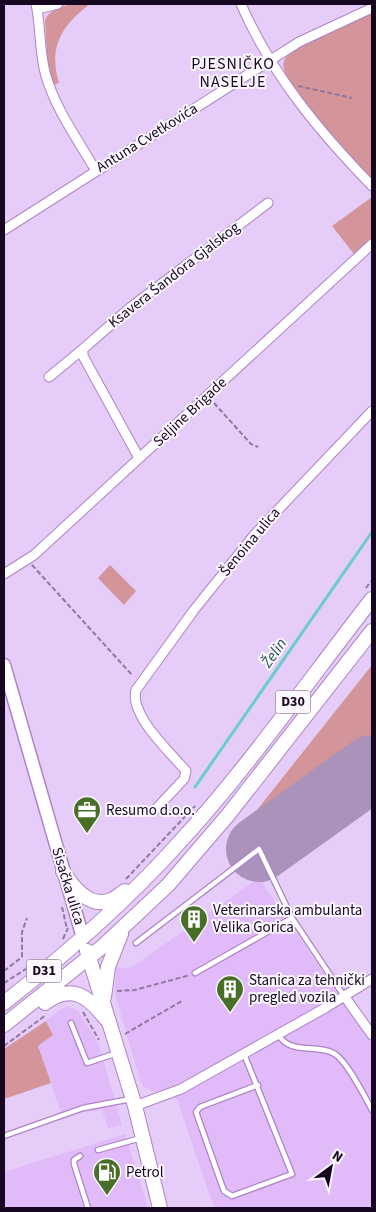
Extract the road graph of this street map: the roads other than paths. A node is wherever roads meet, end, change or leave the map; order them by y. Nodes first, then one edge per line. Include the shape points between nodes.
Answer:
1 (58, 4) edge
2 (241, 4) edge
3 (36, 6) edge
4 (372, 8) edge
5 (271, 60) junction
6 (96, 171) junction
7 (372, 186) edge
8 (268, 204) dead end
9 (4, 230) edge
10 (372, 244) edge
11 (83, 349) junction
12 (49, 377) dead end
13 (372, 411) edge
14 (139, 458) junction
15 (4, 574) edge
16 (367, 597) edge
17 (372, 631) edge
18 (4, 665) edge
19 (155, 810) dead end
20 (63, 871) junction
21 (141, 883) junction
22 (292, 918) junction
23 (125, 925) junction
24 (83, 938) junction
25 (136, 943) dead end
26 (89, 957) junction
27 (195, 973) road end
28 (372, 979) edge
29 (345, 997) junction
30 (4, 1003) edge
31 (104, 1005) junction
32 (24, 1011) junction
33 (109, 1022) junction
34 (71, 1023) dead end
35 (4, 1025) edge
36 (278, 1034) junction
37 (372, 1035) edge
38 (118, 1052) junction
39 (244, 1054) junction
40 (258, 1084) junction
41 (134, 1102) junction
42 (372, 1110) edge
43 (4, 1136) edge
44 (143, 1138) junction
45 (98, 1150) dead end
46 (80, 1156) dead end
47 (157, 1207) edge
48 (88, 1208) edge

1 - 3 street
2 - 5 street
3 - 6 street via 50,90
4 - 5 street, Antuna Cvetkovića via 313,34
5 - 6 street, Antuna Cvetkovića
5 - 7 street via 305,112
6 - 9 street, Antuna Cvetkovića
8 - 11 street, Ksavera Šandora Gjalskog via 131,307
10 - 14 street, Seljine Brigade
11 - 12 street, Ksavera Šandora Gjalskog
11 - 14 street via 83,356
13 - 19 street, Šenoina ulica via 255,534 140,683 134,696 139,715 186,771 184,779
14 - 15 street, Seljine Brigade via 27,560
16 - 21 main road, D30 via 212,804
17 - 23 main road, D30 via 196,854
18 - 20 main road, Sisačka ulica
20 - 21 main road via 81,894 102,902 110,901
20 - 24 main road, Sisačka ulica
21 - 24 main road, D30
22 - 25 lane via 259,849
22 - 27 lane
22 - 29 lane
23 - 26 main road, D31
23 - 31 main road via 111,957
24 - 26 main road, Sisačka ulica
24 - 30 main road, D31
26 - 31 main road, Sisačka ulica
26 - 32 main road, D31
28 - 29 street
29 - 36 street
29 - 37 street
31 - 33 main road, Sisačka ulica
32 - 33 main road via 67,992 88,1000
32 - 35 main road, D31
33 - 38 main road, Sisačka ulica
34 - 38 lane via 87,1063
36 - 39 street
36 - 42 lane via 291,1046 335,1054 344,1062
38 - 41 main road, Sisačka ulica
39 - 40 lane
39 - 41 street via 170,1094
40 - 40 lane via 292,1174 232,1196 224,1191 196,1112 200,1107
41 - 43 lane via 84,1108
41 - 44 main road, Sisačka ulica
44 - 45 lane
44 - 47 main road, Sisačka ulica
46 - 48 lane via 74,1164

